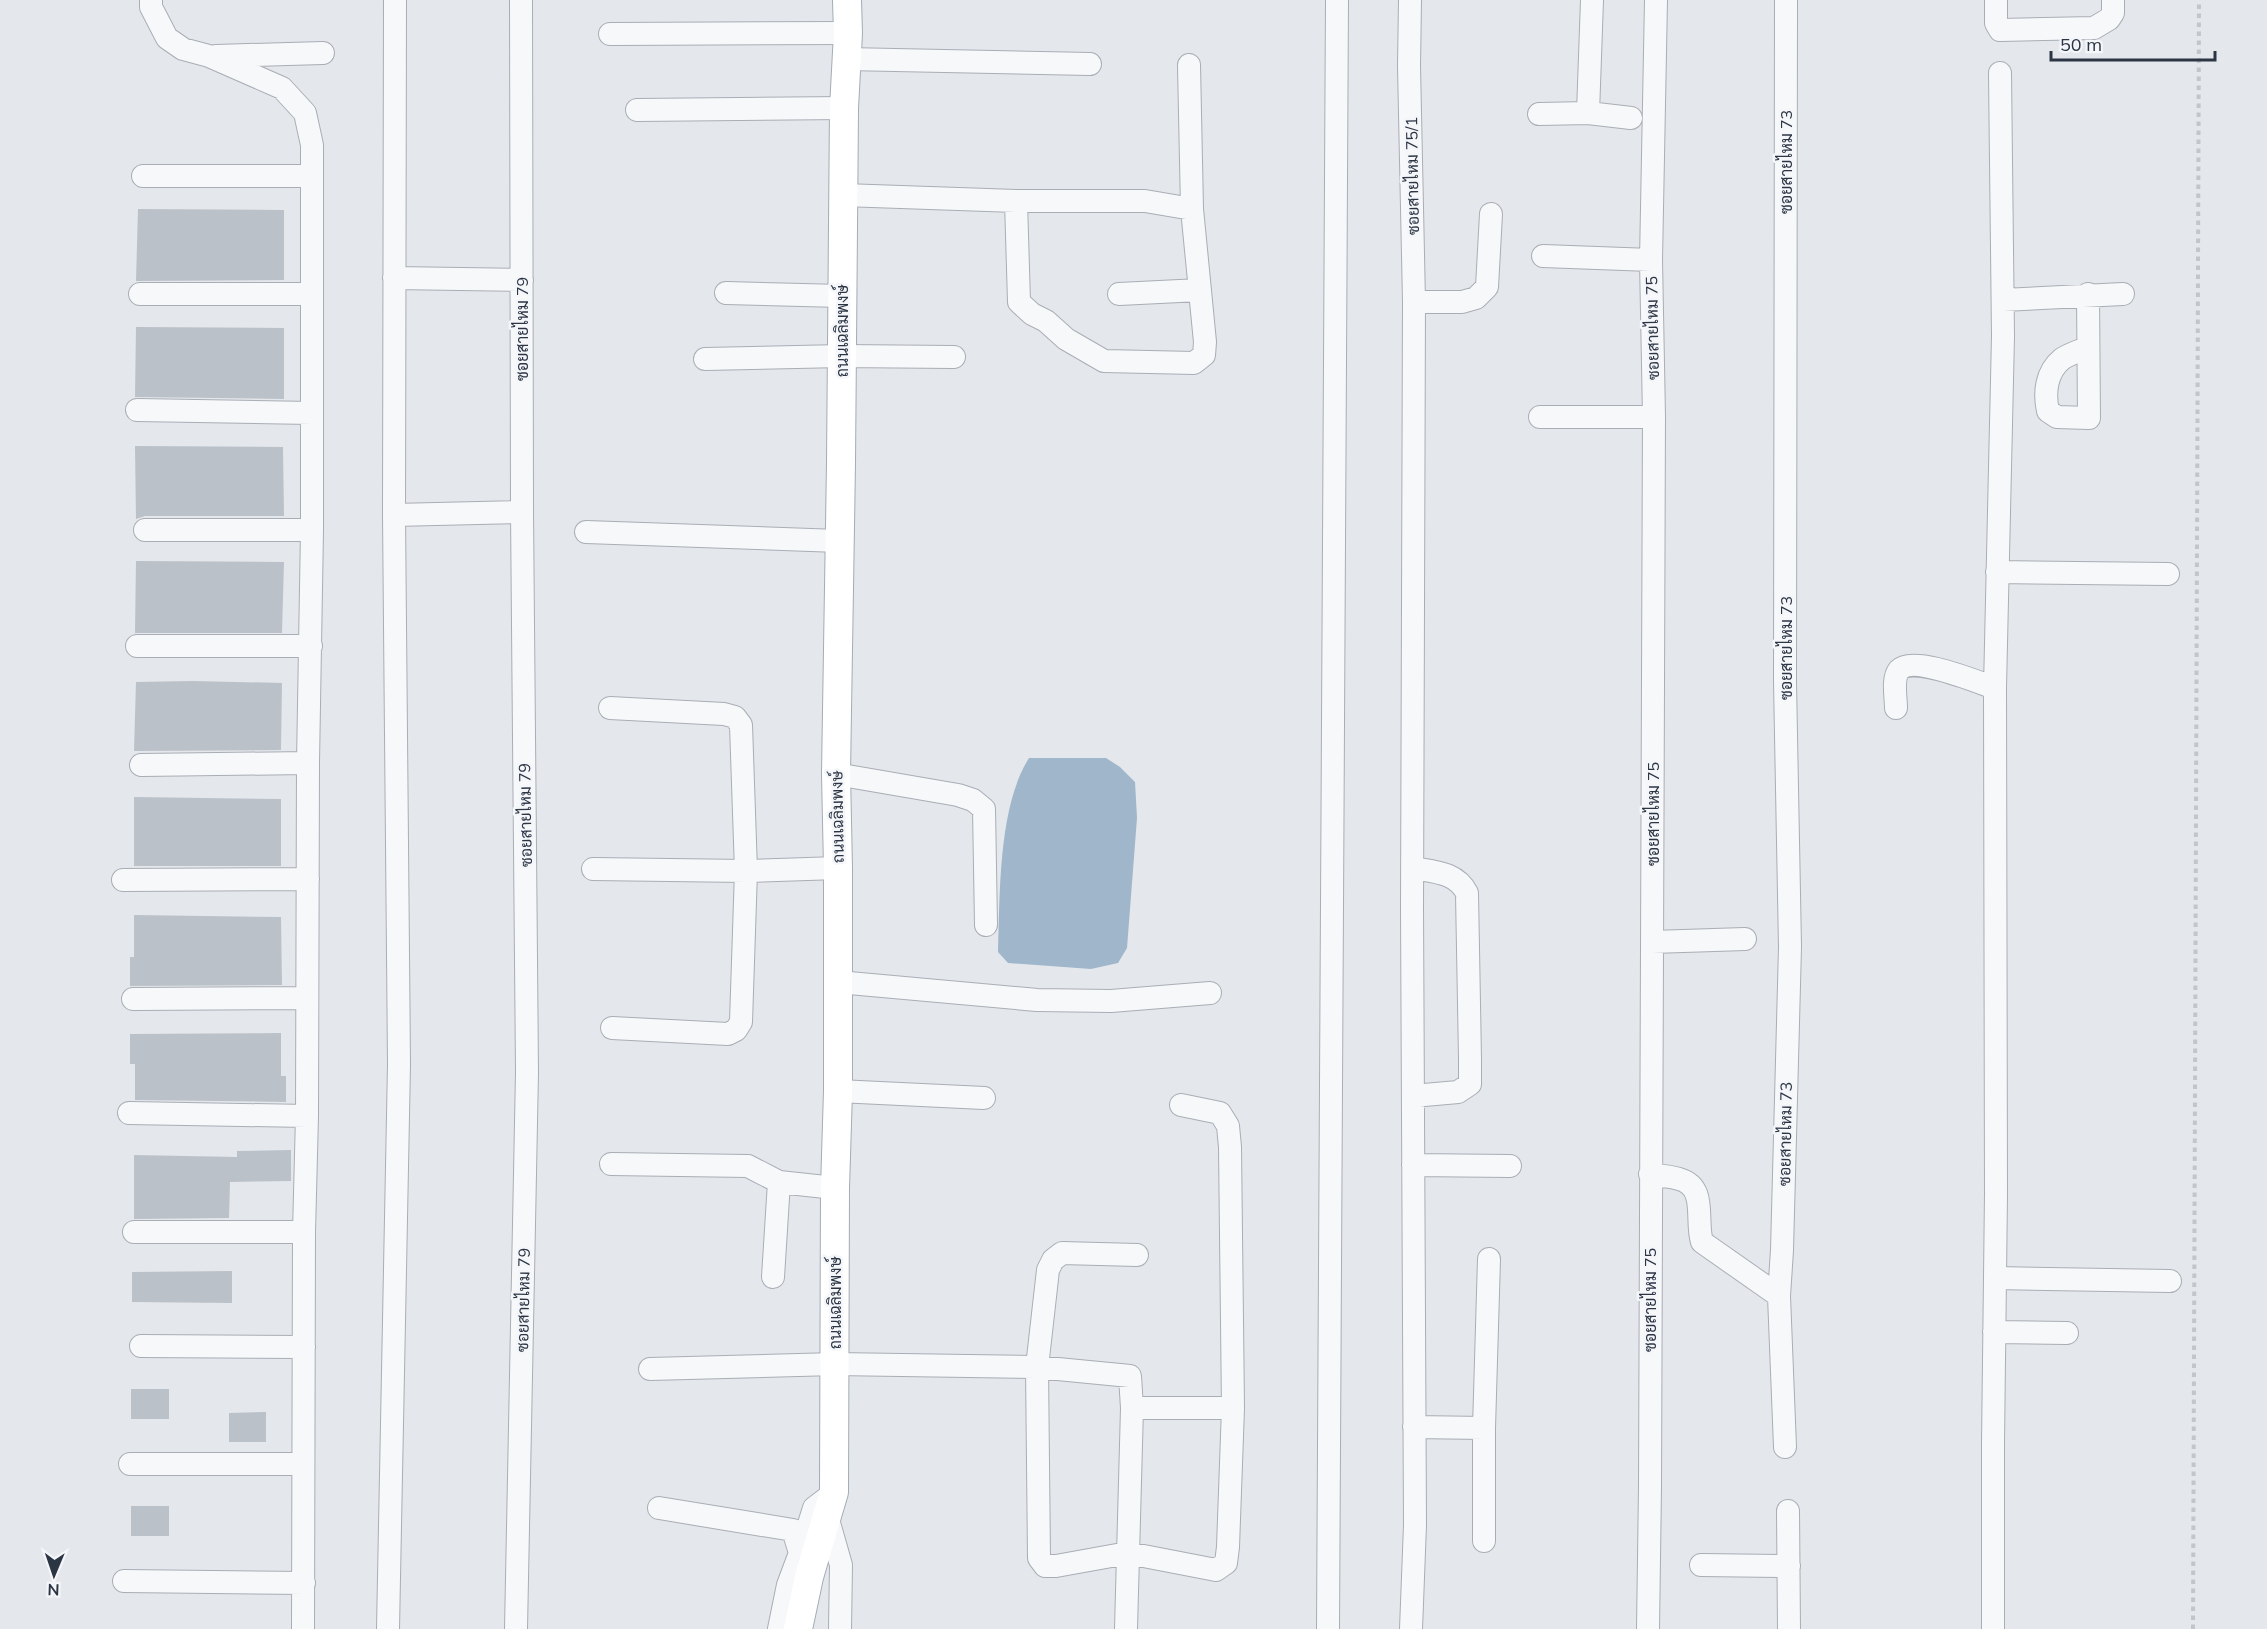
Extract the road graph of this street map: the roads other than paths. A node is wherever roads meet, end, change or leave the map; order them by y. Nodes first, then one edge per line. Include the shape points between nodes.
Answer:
1 (151, 0) edge
2 (395, 0) edge
3 (521, 0) edge
4 (847, 0) edge
5 (1338, 0) edge
6 (1410, 0) edge
7 (1592, 0) edge
8 (1656, 0) edge
9 (1785, 0) edge
10 (1996, 0) edge
11 (2113, 0) edge
12 (610, 34) dead end
13 (847, 46) junction
14 (323, 53) dead end
15 (208, 56) junction
16 (1090, 64) dead end
17 (1189, 64) dead end
18 (2000, 73) dead end
19 (844, 108) junction
20 (637, 110) dead end
21 (1588, 113) junction
22 (1539, 114) dead end
23 (1631, 117) dead end
24 (143, 176) dead end
25 (310, 176) junction
26 (843, 195) junction
27 (1016, 201) junction
28 (1192, 209) junction
29 (1491, 214) dead end
30 (1542, 256) dead end
31 (1651, 260) junction
32 (394, 278) junction
33 (522, 280) junction
34 (1200, 290) junction
35 (140, 294) dead end
36 (310, 294) junction
37 (726, 294) dead end
38 (1119, 294) dead end
39 (2088, 294) junction
40 (2123, 294) dead end
41 (842, 296) junction
42 (2002, 300) junction
43 (1414, 302) junction
44 (2088, 347) dead end
45 (842, 356) junction
46 (954, 357) dead end
47 (705, 359) dead end
48 (137, 410) dead end
49 (312, 413) junction
50 (1540, 417) dead end
51 (1654, 417) junction
52 (522, 512) junction
53 (394, 515) junction
54 (145, 530) dead end
55 (312, 530) junction
56 (586, 532) dead end
57 (839, 542) junction
58 (1996, 573) junction
59 (2168, 574) dead end
60 (137, 646) dead end
61 (311, 646) junction
62 (1995, 688) junction
63 (610, 708) dead end
64 (1896, 708) dead end
65 (308, 763) junction
66 (141, 765) dead end
67 (836, 774) junction
68 (838, 868) junction
69 (1413, 868) junction
70 (593, 869) dead end
71 (746, 871) junction
72 (308, 879) junction
73 (123, 880) dead end
74 (986, 925) dead end
75 (1745, 939) dead end
76 (1652, 942) junction
77 (838, 982) junction
78 (1210, 993) dead end
79 (307, 998) junction
80 (133, 999) dead end
81 (612, 1028) dead end
82 (838, 1091) junction
83 (1413, 1096) junction
84 (984, 1098) dead end
85 (1181, 1105) dead end
86 (129, 1113) dead end
87 (307, 1116) junction
88 (611, 1164) dead end
89 (1413, 1165) junction
90 (1510, 1166) dead end
91 (1650, 1174) junction
92 (778, 1182) junction
93 (836, 1188) junction
94 (134, 1232) dead end
95 (304, 1232) junction
96 (1137, 1256) dead end
97 (1489, 1259) dead end
98 (773, 1277) dead end
99 (1995, 1278) junction
100 (2170, 1281) dead end
101 (1779, 1296) junction
102 (1994, 1332) junction
103 (2067, 1333) dead end
104 (141, 1346) dead end
105 (304, 1347) junction
106 (835, 1364) junction
107 (1036, 1367) junction
108 (650, 1369) dead end
109 (1132, 1408) junction
110 (1233, 1408) junction
111 (1414, 1427) junction
112 (1484, 1428) junction
113 (1785, 1447) dead end
114 (130, 1464) dead end
115 (303, 1464) junction
116 (831, 1504) junction
117 (659, 1508) dead end
118 (1788, 1511) dead end
119 (1484, 1541) dead end
120 (800, 1553) junction
121 (1128, 1553) junction
122 (1701, 1565) dead end
123 (1789, 1566) junction
124 (124, 1581) dead end
125 (304, 1583) junction
126 (303, 1629) edge
127 (388, 1629) edge
128 (516, 1629) edge
129 (779, 1629) edge
130 (798, 1629) edge
131 (840, 1629) edge
132 (1126, 1629) edge
133 (1328, 1629) edge
134 (1411, 1629) edge
135 (1648, 1629) edge
136 (1789, 1629) edge
137 (1993, 1629) edge

1 - 15 street via 167,38 183,49
2 - 32 street
3 - 33 street, ซอยสายไหม 79
4 - 13 main road, ถนนเฉลิมพงษ์
5 - 133 street
6 - 43 street, ซอยสายไหม 75/1
7 - 21 street
8 - 31 street, ซอยสายไหม 75
9 - 101 street, ซอยสายไหม 73 via 1785,682 1790,947
10 - 11 street via 1996,23 2000,30 2094,28 2109,19
12 - 13 street
13 - 16 street
13 - 19 main road, ถนนเฉลิมพงษ์
14 - 15 street
15 - 25 street via 282,88 305,113 312,145
17 - 28 street
18 - 42 street
19 - 20 street
19 - 26 main road, ถนนเฉลิมพงษ์
21 - 22 street
21 - 23 street
24 - 25 street
25 - 36 street
26 - 27 street
26 - 41 main road, ถนนเฉลิมพงษ์
27 - 28 street via 1145,201
27 - 34 street via 1019,302 1066,339 1104,361 1194,363 1204,355
28 - 34 street
29 - 43 street via 1487,287 1476,298 1462,302
30 - 31 street
31 - 51 street, ซอยสายไหม 75
32 - 33 street
32 - 53 street
33 - 52 street, ซอยสายไหม 79
34 - 38 street
35 - 36 street
36 - 49 street
37 - 41 street
39 - 40 street
39 - 42 street
39 - 44 street
41 - 45 main road, ถนนเฉลิมพงษ์
42 - 58 street
43 - 69 street, ซอยสายไหม 75/1
45 - 46 street
45 - 47 street
45 - 57 main road, ถนนเฉลิมพงษ์
48 - 49 street
49 - 55 street
50 - 51 street
51 - 76 street, ซอยสายไหม 75
52 - 53 street
52 - 128 street, ซอยสายไหม 79 via 527,1072
53 - 127 street via 399,1064
54 - 55 street
55 - 61 street
56 - 57 street
57 - 67 main road, ถนนเฉลิมพงษ์
58 - 59 street
58 - 62 street
60 - 61 street
61 - 65 street
62 - 64 street via 1909,664 1899,670 1896,680
62 - 99 street
63 - 71 street via 735,717 741,725
65 - 66 street
65 - 72 street
67 - 68 main road, ถนนเฉลิมพงษ์
67 - 74 street via 958,795 984,809
68 - 71 street
68 - 77 main road, ถนนเฉลิมพงษ์
69 - 83 street, ซอยสายไหม 75/1
69 - 83 street via 1453,876 1467,893 1470,1084 1458,1092
70 - 71 street
71 - 81 street via 741,1022 736,1030 728,1034
72 - 73 street
72 - 79 street
75 - 76 street
76 - 91 street, ซอยสายไหม 75
77 - 78 street via 1037,1000 1111,1001
77 - 82 main road, ถนนเฉลิมพงษ์
79 - 80 street
79 - 87 street
82 - 84 street
82 - 93 main road, ถนนเฉลิมพงษ์
83 - 89 street, ซอยสายไหม 75/1
85 - 110 street via 1220,1113 1228,1126
86 - 87 street
87 - 95 street
88 - 92 street via 748,1166
89 - 90 street
89 - 111 street, ซอยสายไหม 75/1
91 - 101 street via 1681,1179 1693,1187 1699,1197 1702,1242
91 - 135 street, ซอยสายไหม 75
92 - 93 street
92 - 98 street
93 - 106 main road, ถนนเฉลิมพงษ์
94 - 95 street
95 - 105 street
96 - 107 street via 1062,1253 1053,1260 1048,1270
97 - 112 street
99 - 100 street
99 - 102 street
101 - 113 street, ซอยสายไหม 73
102 - 103 street
102 - 137 street
104 - 105 street
105 - 115 street
106 - 107 street
106 - 108 street
106 - 116 main road, ถนนเฉลิมพงษ์
107 - 109 street via 1130,1376
107 - 121 street via 1039,1558 1045,1566 1056,1566
109 - 110 street
109 - 121 street
110 - 121 street via 1226,1563 1216,1570
111 - 112 street
111 - 134 street, ซอยสายไหม 75/1
112 - 119 street
114 - 115 street
115 - 125 street
116 - 120 street via 814,1508
116 - 130 main road, ถนนเฉลิมพงษ์
116 - 131 street via 841,1565
117 - 120 street via 793,1530
118 - 123 street
120 - 129 street via 788,1585
121 - 132 street
122 - 123 street
123 - 136 street
124 - 125 street
125 - 126 street

